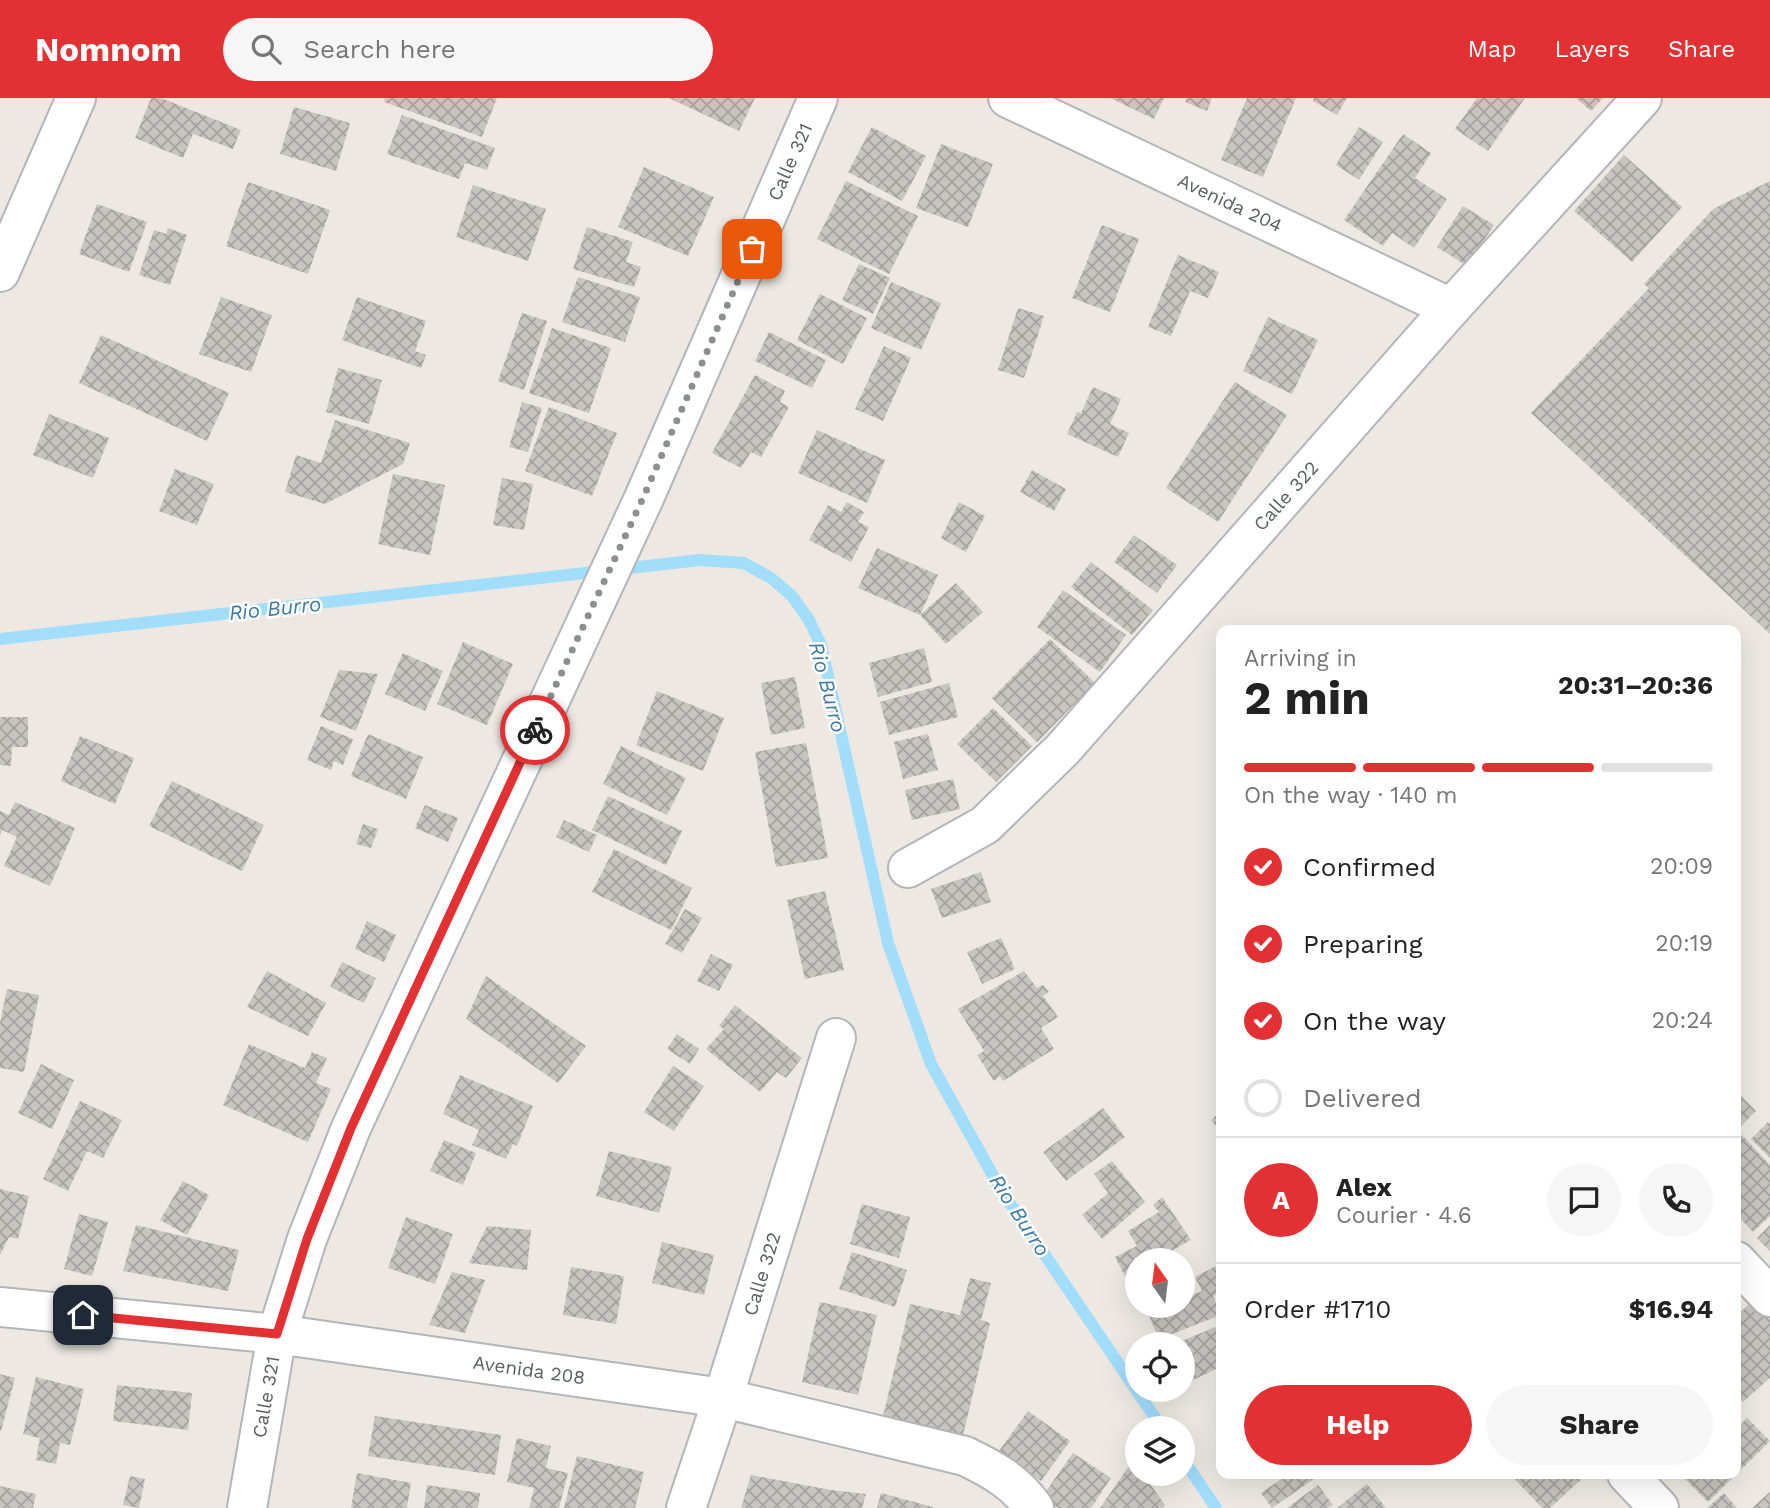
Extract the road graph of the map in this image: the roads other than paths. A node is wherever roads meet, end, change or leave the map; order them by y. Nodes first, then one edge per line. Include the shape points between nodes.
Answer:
1 (76, 98) edge
2 (818, 98) edge
3 (1008, 98) edge
4 (1642, 98) edge
5 (0, 272) edge
6 (1451, 308) junction
7 (908, 868) dead end
8 (836, 1038) dead end
9 (1741, 1266) edge
10 (1770, 1297) edge
11 (0, 1307) edge
12 (277, 1334) junction
13 (723, 1398) junction
14 (1632, 1479) edge
15 (247, 1508) edge
16 (686, 1508) edge
17 (1034, 1508) edge
18 (1660, 1508) edge

1 - 5 street
2 - 12 street, Calle 321 via 643,498 351,1128 307,1239
3 - 6 street, Avenida 204
4 - 6 street, Calle 322
6 - 7 street, Calle 322 via 1062,749 985,825
8 - 13 street, Calle 322
9 - 10 street
11 - 12 street, Avenida 208
12 - 13 street, Avenida 208
12 - 15 street, Calle 321
13 - 16 street, Calle 322
13 - 17 street, Avenida 208 via 965,1456 999,1472
14 - 18 street

